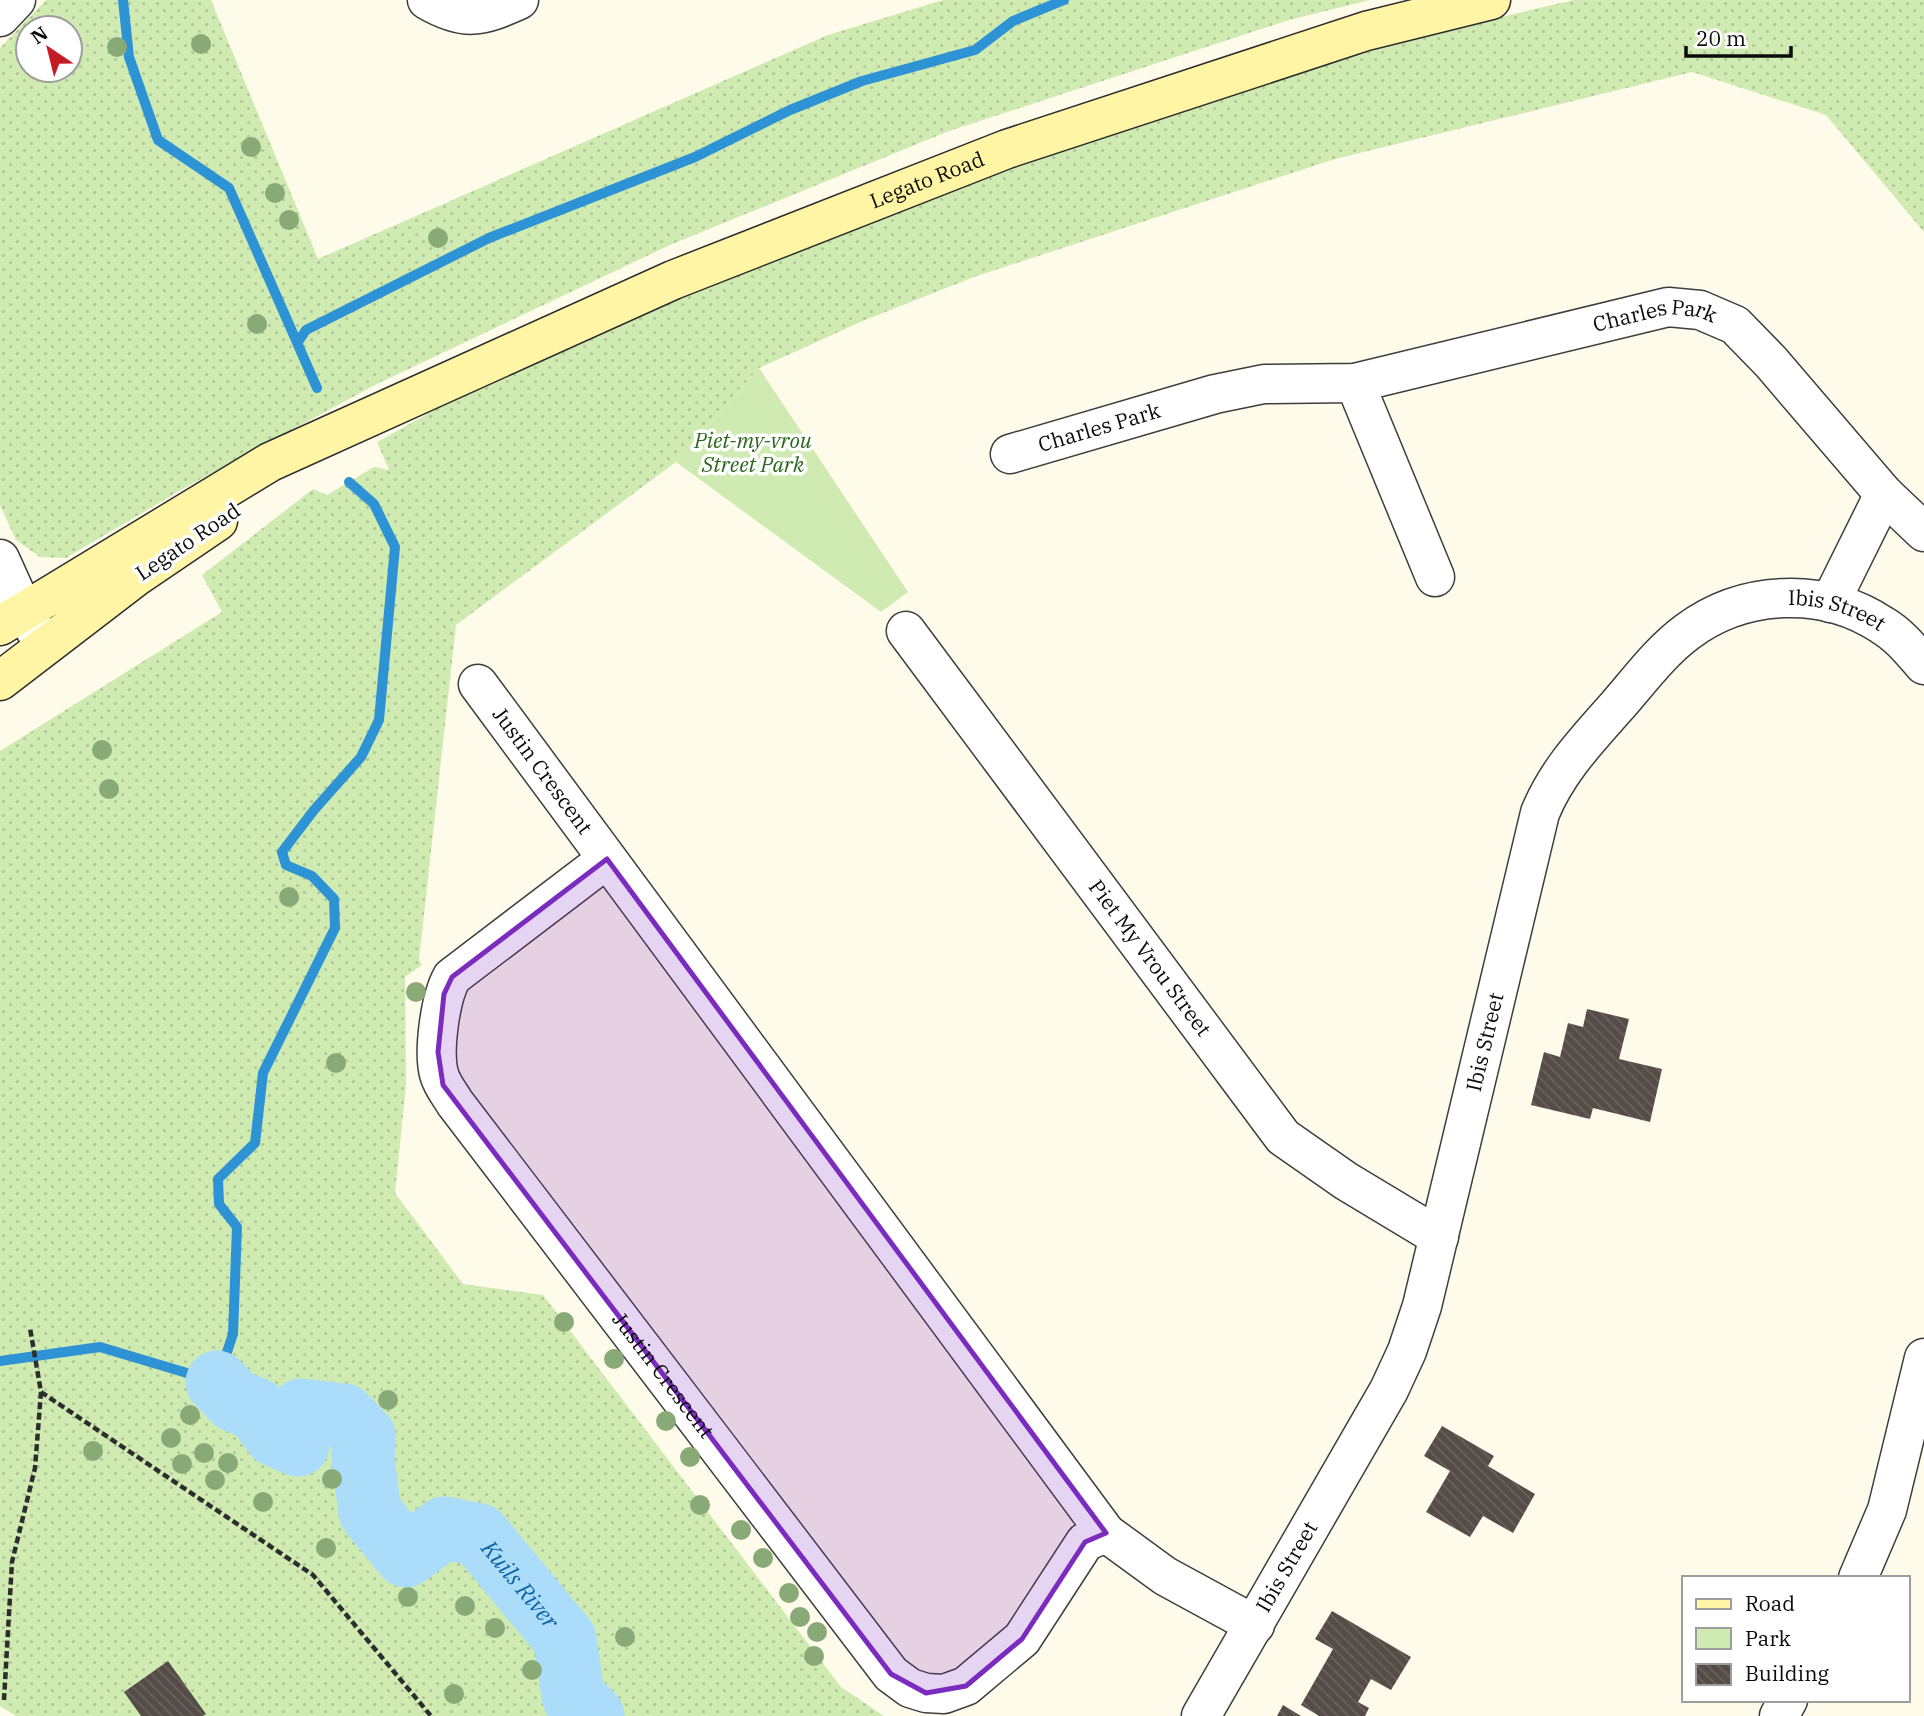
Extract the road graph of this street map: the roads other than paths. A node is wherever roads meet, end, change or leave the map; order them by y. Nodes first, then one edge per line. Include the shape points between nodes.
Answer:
1 (16, 0) edge
2 (427, 0) edge
3 (519, 0) edge
4 (1491, 0) edge
5 (0, 17) edge
6 (1354, 383) junction
7 (382, 410) junction
8 (1010, 454) dead end
9 (1884, 494) junction
10 (1924, 532) edge
11 (0, 559) edge
12 (1434, 577) dead end
13 (1830, 603) junction
14 (11, 618) edge
15 (906, 631) dead end
16 (44, 646) junction
17 (1924, 665) edge
18 (0, 681) edge
19 (478, 684) dead end
20 (607, 859) junction
21 (1439, 1237) junction
22 (1924, 1358) edge
23 (1106, 1532) junction
24 (1859, 1576) edge
25 (1255, 1625) junction
26 (1201, 1716) edge

1 - 5 street
2 - 3 street via 465,17
4 - 7 street, Legato Road via 1366,31 1007,149 673,280
6 - 8 street, Charles Park via 1264,384 1215,394
6 - 9 street, Charles Park via 1632,314 1668,307 1700,310 1735,325
6 - 12 street
7 - 14 street, Legato Road via 270,462
7 - 16 street, Legato Road via 137,576
9 - 10 street, Charles Park
9 - 13 street
11 - 14 street
13 - 17 street, Ibis Street via 1881,623
13 - 21 street, Ibis Street via 1795,597 1742,603 1713,615 1686,633 1568,762 1549,789 1539,813
14 - 16 street
15 - 21 street, Piet My Vrou Street via 1283,1136 1346,1181
16 - 18 street, Legato Road
19 - 20 street, Justin Crescent
20 - 23 street, Justin Crescent
20 - 23 street, Justin Crescent via 452,977 444,995 438,1052 441,1078 455,1103 891,1674 910,1688 944,1694 987,1671 1022,1639 1085,1542
21 - 25 street, Ibis Street via 1407,1352
22 - 24 street via 1887,1510
23 - 25 street, Justin Crescent via 1165,1576
25 - 26 street, Ibis Street

